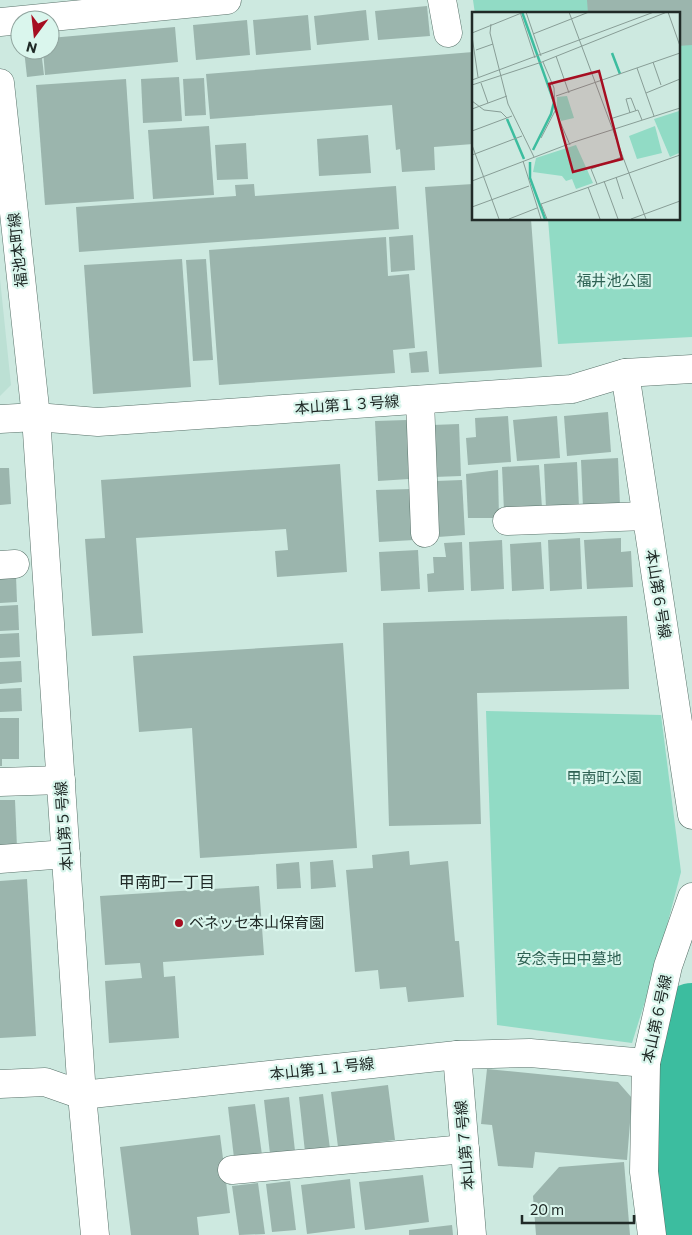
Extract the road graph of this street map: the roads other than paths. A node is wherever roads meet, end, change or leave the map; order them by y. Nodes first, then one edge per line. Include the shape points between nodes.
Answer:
1 (227, 0) edge
2 (442, 0) edge
3 (0, 22) edge
4 (448, 34) dead end
5 (0, 83) edge
6 (692, 369) edge
7 (625, 373) junction
8 (420, 400) junction
9 (36, 417) junction
10 (0, 419) edge
11 (646, 516) junction
12 (507, 521) dead end
13 (425, 533) dead end
14 (61, 780) junction
15 (0, 782) edge
16 (692, 816) edge
17 (66, 854) junction
18 (0, 858) edge
19 (692, 897) edge
20 (457, 1054) junction
21 (646, 1063) junction
22 (0, 1084) edge
23 (82, 1095) junction
24 (465, 1149) junction
25 (232, 1170) dead end
26 (95, 1235) edge
27 (472, 1235) edge
28 (652, 1235) edge

1 - 3 street
2 - 4 street
5 - 9 street, 福池本町線
6 - 7 street, 本山第１３号線
7 - 8 street, 本山第１３号線 via 572,389
7 - 11 street, 本山第６号線
8 - 9 street, 本山第１３号線 via 98,422
8 - 13 street
9 - 10 street, 本山第１３号線
9 - 14 street, 本山第５号線
11 - 12 street
11 - 16 street, 本山第６号線
14 - 15 street
14 - 17 street, 本山第５号線
17 - 18 street
17 - 23 street, 本山第５号線
19 - 21 street, 本山第６号線 via 668,966
20 - 21 street, 本山第１１号線 via 530,1053
20 - 23 street, 本山第１１号線
20 - 24 street, 本山第７号線
21 - 28 street, 本山第６号線 via 644,1172
22 - 23 street, 本山第１１号線 via 45,1082
23 - 26 street, 本山第５号線
24 - 25 street
24 - 27 street, 本山第７号線

